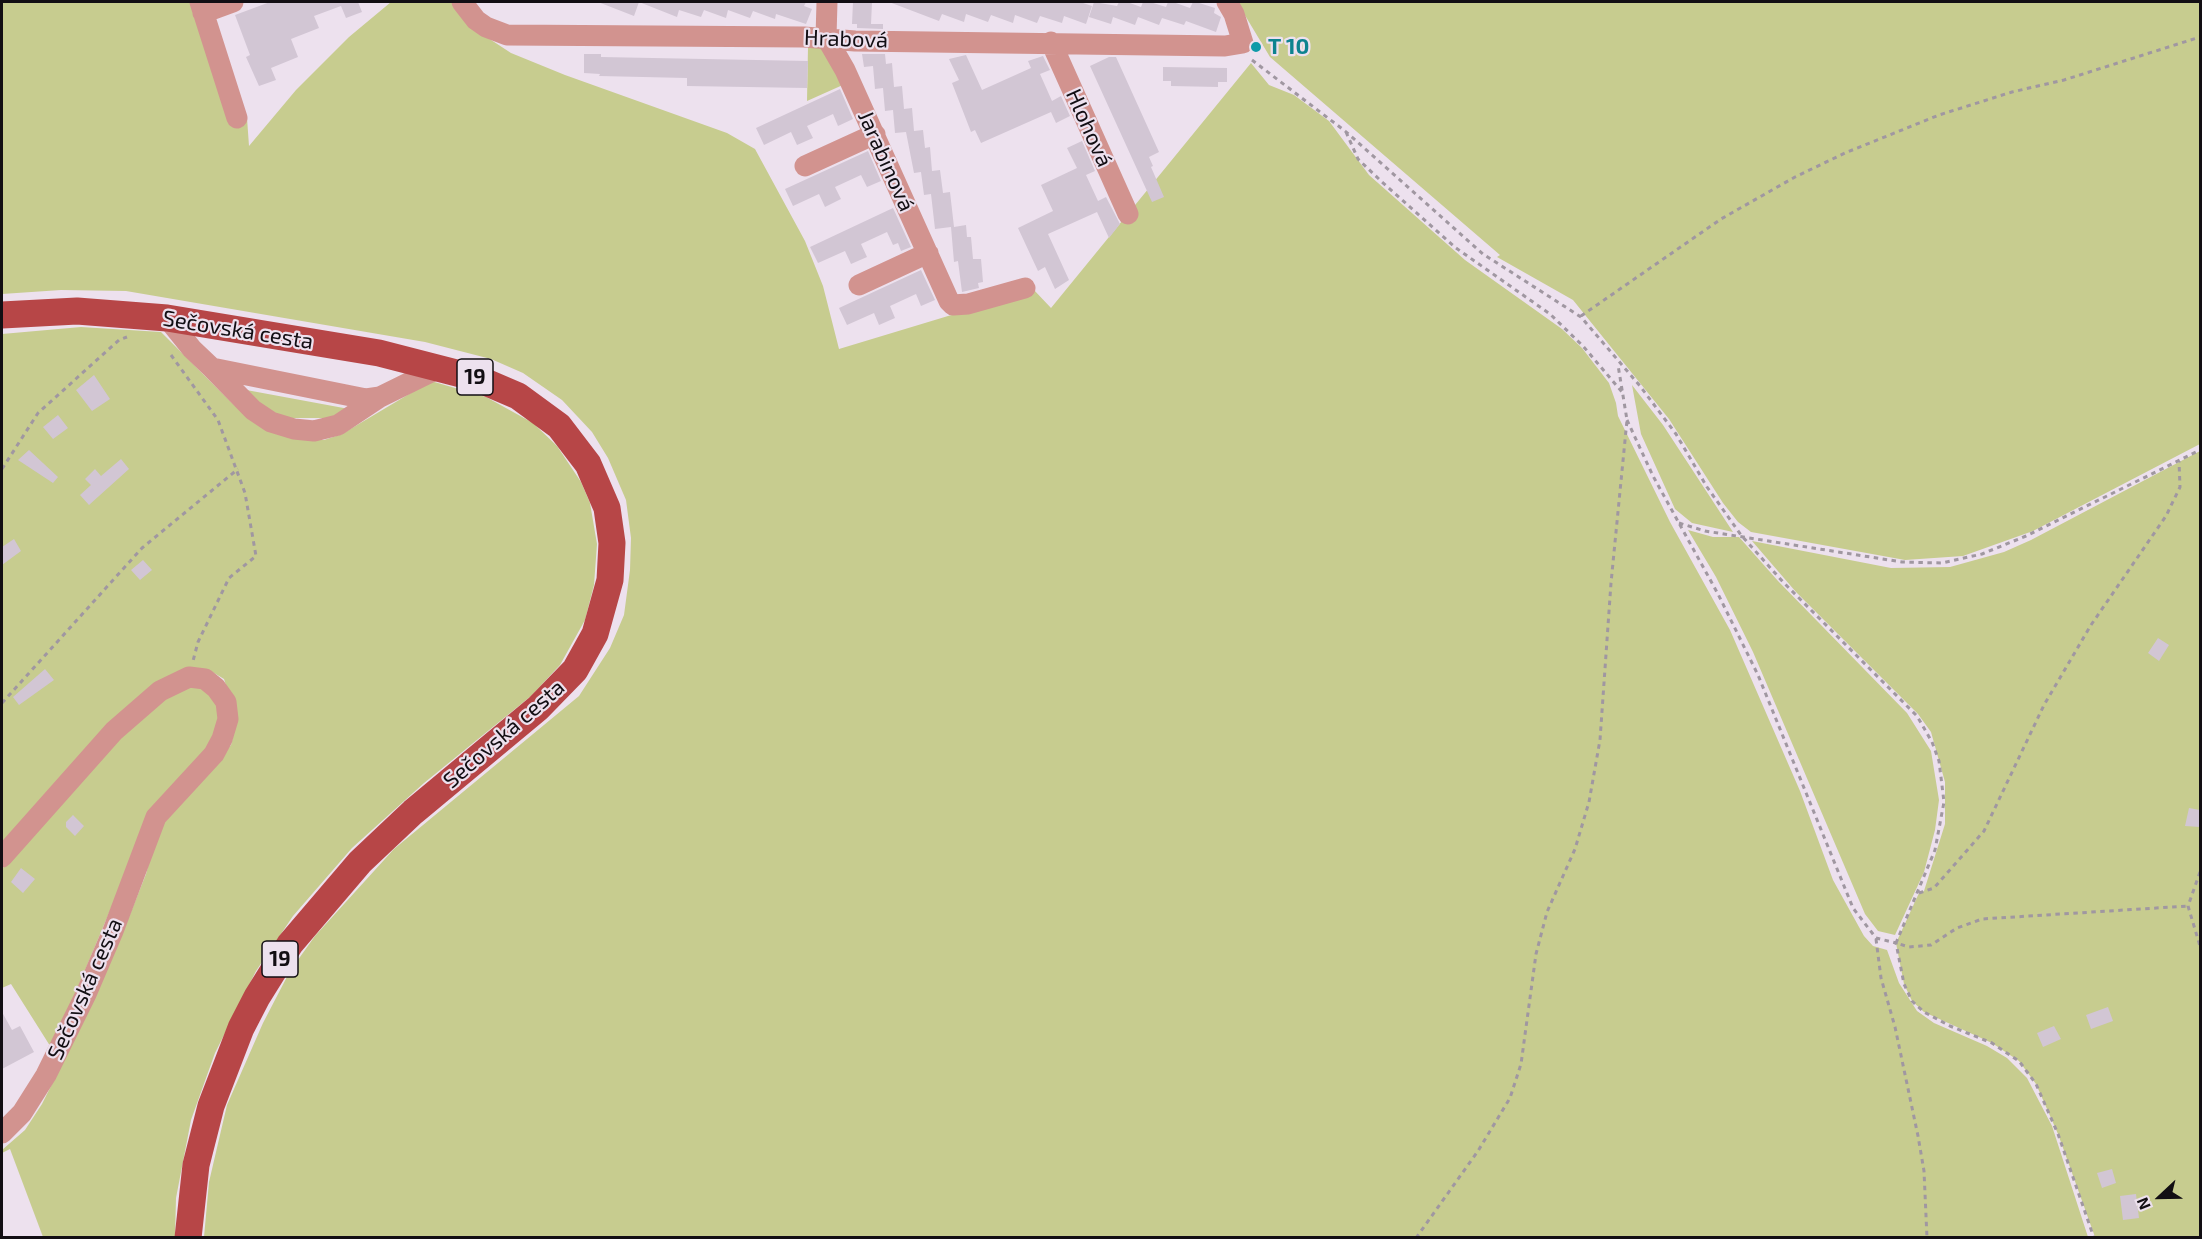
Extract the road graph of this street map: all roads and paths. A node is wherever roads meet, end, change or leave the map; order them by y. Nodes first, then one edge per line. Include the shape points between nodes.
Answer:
1 (233, 2) edge
2 (462, 2) edge
3 (827, 2) edge
4 (1227, 2) edge
5 (202, 7) edge
6 (826, 37) junction
7 (2200, 38) edge
8 (1051, 42) junction
9 (1243, 43) junction
10 (237, 118) dead end
11 (1345, 130) junction
12 (875, 134) junction
13 (805, 166) dead end
14 (1128, 214) dead end
15 (928, 254) junction
16 (859, 285) dead end
17 (1025, 288) dead end
18 (2, 315) edge
19 (1581, 317) junction
20 (167, 318) junction
21 (137, 337) dead end
22 (170, 348) dead end
23 (1618, 363) junction
24 (441, 367) junction
25 (212, 368) junction
26 (1624, 394) junction
27 (380, 397) junction
28 (1628, 420) junction
29 (2200, 450) edge
30 (2179, 461) junction
31 (2, 469) edge
32 (238, 469) junction
33 (1677, 522) junction
34 (1741, 535) junction
35 (189, 677) junction
36 (2, 702) edge
37 (2, 856) edge
38 (2200, 872) edge
39 (1919, 893) junction
40 (2188, 906) junction
41 (1876, 938) junction
42 (1896, 943) junction
43 (2200, 946) edge
44 (2, 1132) edge
45 (188, 1238) edge
46 (1416, 1238) edge
47 (1927, 1238) edge
48 (2094, 1238) edge

1 - 5 street
2 - 6 street, Hrabová via 481,24 507,35
3 - 6 street
4 - 9 street
5 - 10 street
6 - 8 street, Hrabová via 855,41
6 - 12 street, Jarabinová
7 - 19 path via 1939,115 1835,158 1721,219
8 - 9 street, Hrabová via 1225,46
8 - 14 street, Hlohová
9 - 11 path via 1253,60
11 - 19 path via 1483,254
11 - 26 path via 1358,159 1382,183 1456,248 1550,314
12 - 13 street
12 - 15 street, Jarabinová
15 - 16 street
15 - 17 street, Jarabinová via 953,305
18 - 20 main road, Sečovská cesta / 19 via 77,311
19 - 23 path
20 - 24 main road, Sečovská cesta / 19
20 - 25 street
21 - 31 path via 119,340 38,413
22 - 32 path via 170,355 218,420
23 - 26 path
23 - 34 path via 1676,434
24 - 27 street
24 - 45 main road, Sečovská cesta / 19 via 518,396 554,421 581,452 603,494 610,524 610,580 601,618 585,654 554,693 384,838 342,880 290,944 241,1028 219,1082 196,1164
25 - 27 street via 366,399
25 - 27 street via 252,410 271,422 294,429 314,431 338,425
26 - 28 path
28 - 33 path
28 - 46 path via 1600,740 1589,802 1575,849 1547,912 1536,954 1521,1064 1510,1098
29 - 30 path
30 - 34 path via 2026,536 1982,554 1942,563 1902,562
30 - 39 path via 2180,487 2166,516 2091,625 2044,705 1983,831 1934,888
32 - 35 path via 256,556 229,578 198,642
32 - 36 path via 142,548
33 - 34 path via 1704,531
33 - 41 path via 1758,675 1853,908
34 - 39 path via 1917,716 1932,742 1942,779 1941,826
35 - 37 street via 160,691 114,731
35 - 44 street, Sečovská cesta via 205,679 226,702 228,719 222,739 214,754 156,817 86,994 46,1075 22,1113
38 - 40 path
39 - 42 path
40 - 42 path via 1982,919 1957,928 1931,945 1909,947
40 - 43 path
41 - 42 path
41 - 47 path via 1881,978 1924,1171
42 - 48 path via 1904,984 1912,1001 1924,1012 1992,1043 2019,1061 2036,1084

